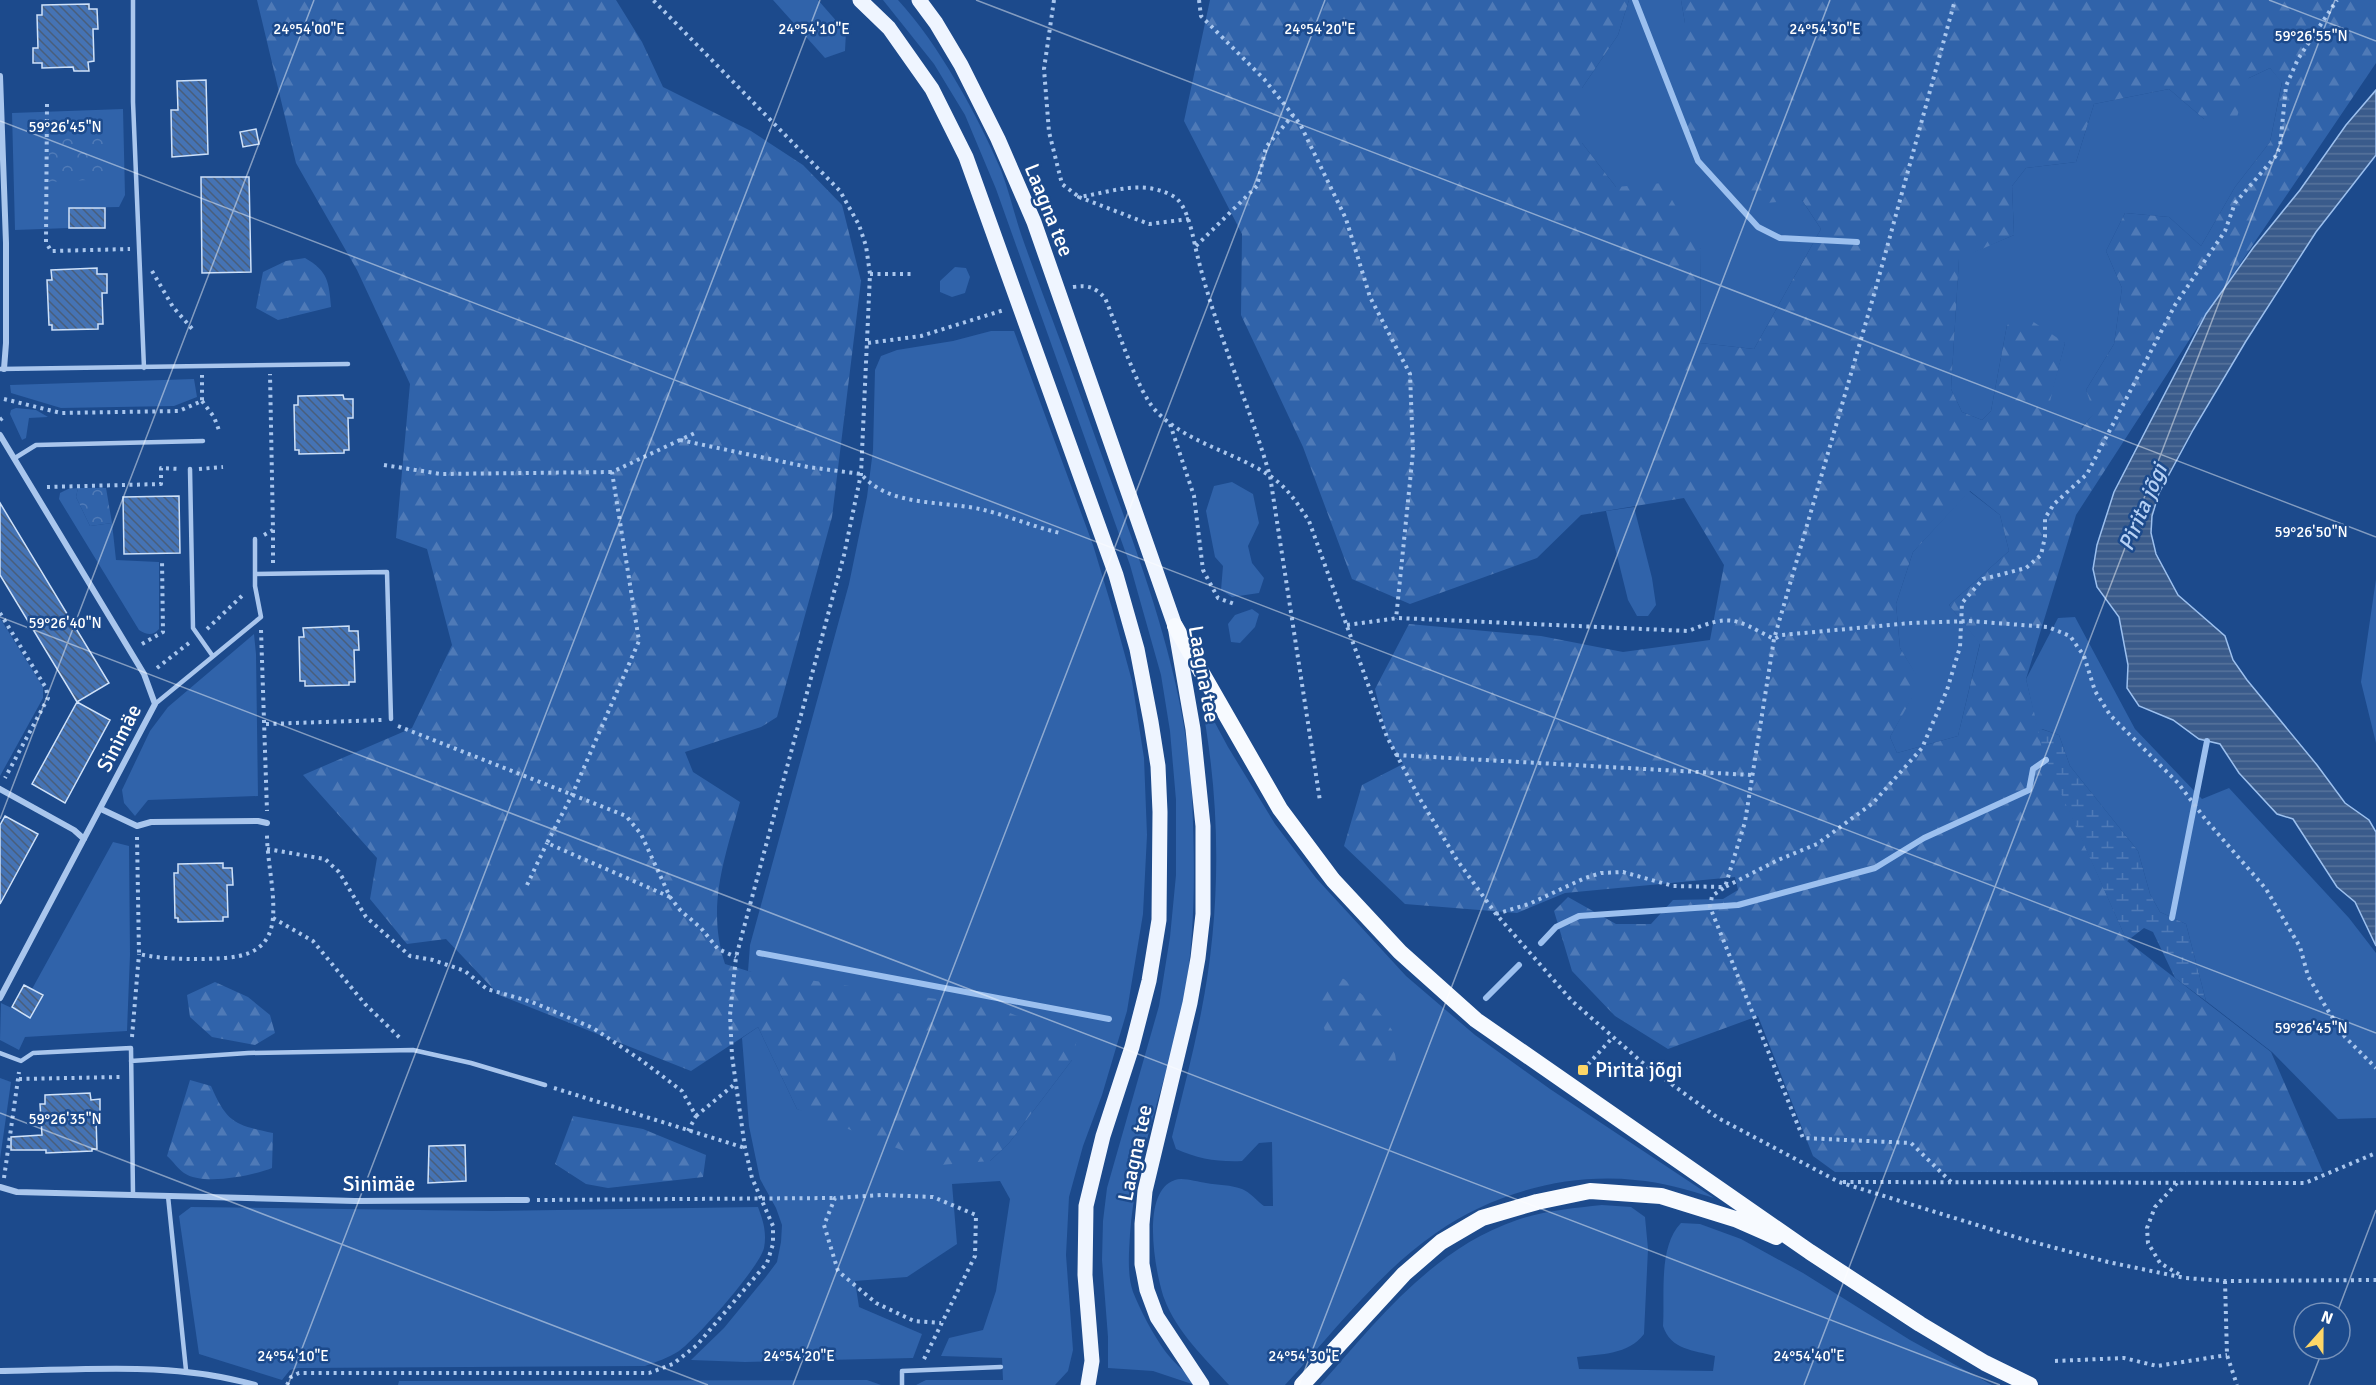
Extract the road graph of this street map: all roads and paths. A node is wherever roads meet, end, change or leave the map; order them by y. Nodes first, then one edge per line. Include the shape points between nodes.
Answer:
1 (133, 0) edge
2 (653, 0) edge
3 (659, 0) edge
4 (860, 0) edge
5 (919, 0) edge
6 (1054, 0) edge
7 (1199, 0) edge
8 (1955, 0) edge
9 (2337, 0) edge
10 (660, 7) junction
11 (0, 76) edge
12 (46, 104) dead end
13 (1293, 115) junction
14 (1079, 197) junction
15 (1189, 219) junction
16 (1195, 247) junction
17 (140, 249) junction
18 (870, 274) junction
19 (915, 274) dead end
20 (1071, 288) dead end
21 (1009, 309) dead end
22 (194, 331) dead end
23 (868, 343) junction
24 (348, 364) dead end
25 (270, 365) junction
26 (201, 366) junction
27 (144, 368) junction
28 (2, 369) edge
29 (4, 399) dead end
30 (202, 401) junction
31 (5, 416) dead end
32 (0, 420) edge
33 (1170, 424) junction
34 (697, 432) dead end
35 (220, 433) dead end
36 (0, 435) edge
37 (680, 440) junction
38 (203, 441) dead end
39 (15, 458) junction
40 (384, 465) dead end
41 (223, 467) dead end
42 (190, 469) junction
43 (612, 472) junction
44 (861, 474) junction
45 (1270, 476) junction
46 (47, 487) dead end
47 (273, 531) junction
48 (1060, 533) dead end
49 (255, 539) joint
50 (162, 559) dead end
51 (273, 573) junction
52 (255, 574) junction
53 (1237, 605) dead end
54 (0, 613) edge
55 (261, 617) junction
56 (1396, 619) junction
57 (1960, 622) junction
58 (1347, 625) junction
59 (1175, 626) junction
60 (1774, 639) junction
61 (142, 644) dead end
62 (212, 655) junction
63 (155, 704) junction
64 (391, 719) joint
65 (381, 720) junction
66 (266, 724) junction
67 (1395, 754) junction
68 (1751, 775) junction
69 (3, 782) dead end
70 (0, 789) edge
71 (572, 795) junction
72 (1320, 801) dead end
73 (101, 810) junction
74 (267, 823) junction
75 (137, 826) junction
76 (84, 839) junction
77 (547, 843) junction
78 (267, 849) junction
79 (527, 885) dead end
80 (1725, 887) junction
81 (670, 897) junction
82 (1496, 914) junction
83 (273, 918) junction
84 (139, 954) junction
85 (736, 957) junction
86 (0, 998) edge
87 (1613, 1037) junction
88 (131, 1048) junction
89 (413, 1050) junction
90 (0, 1053) edge
91 (21, 1061) junction
92 (131, 1061) junction
93 (2376, 1068) edge
94 (1583, 1070) dead end
95 (131, 1077) junction
96 (19, 1079) junction
97 (736, 1083) junction
98 (545, 1085) joint
99 (696, 1116) junction
100 (688, 1131) junction
101 (745, 1148) junction
102 (2376, 1153) edge
103 (1839, 1182) junction
104 (1951, 1182) junction
105 (2178, 1183) junction
106 (1, 1187) edge
107 (133, 1194) junction
108 (168, 1196) junction
109 (760, 1198) junction
110 (835, 1198) junction
111 (527, 1200) joint
112 (1810, 1252) junction
113 (2185, 1278) junction
114 (2376, 1280) edge
115 (2225, 1281) junction
116 (941, 1323) junction
117 (2227, 1355) junction
118 (2055, 1361) dead end
119 (1001, 1367) dead end
120 (186, 1370) junction
121 (918, 1370) junction
122 (0, 1371) edge
123 (255, 1385) edge
124 (287, 1385) edge
125 (902, 1385) edge
126 (1088, 1385) edge
127 (1202, 1385) edge
128 (1302, 1385) edge
129 (2030, 1385) edge
130 (2237, 1385) edge

1 - 17 lane
2 - 10 path
3 - 10 path
4 - 126 main road, Laagna tee via 889,28 932,89 966,157 1116,575 1137,650 1151,722 1160,812 1159,920 1149,981 1086,1206 1085,1275 1092,1361
5 - 59 main road, Laagna tee via 961,65 1034,222
6 - 14 path via 1044,69 1049,132 1062,184
7 - 13 path via 1201,16 1264,79
8 - 60 path
9 - 57 path via 2298,58 2286,86 2280,147 2275,157 2235,203 2225,231 2175,305 2086,474 2045,518 2041,555 2026,568 1983,579 1962,603
10 - 18 path via 840,191 859,225
11 - 28 street via 6,243 6,343
12 - 17 path via 46,242 51,251
13 - 16 path via 1266,147 1257,186
13 - 56 path via 1346,219 1370,297 1410,374 1413,452
14 - 15 path via 1149,224
14 - 15 path via 1134,186 1155,189 1176,197
15 - 16 path
16 - 45 path via 1206,291
17 - 22 path via 173,307
17 - 27 lane
18 - 19 path
18 - 23 path
20 - 33 path via 1092,286 1105,298 1144,393
21 - 23 path via 921,336
23 - 44 path
24 - 25 lane
25 - 26 lane
25 - 47 path
26 - 27 lane
26 - 30 path
27 - 28 lane
29 - 30 path via 61,413 179,411
30 - 35 path
31 - 32 path
33 - 45 path
33 - 53 path via 1194,496 1203,570 1218,598
34 - 37 path
36 - 39 street, Sinimäe
37 - 43 path
37 - 44 path
38 - 39 lane via 36,445
39 - 63 street, Sinimäe via 144,674
40 - 43 path via 441,474
41 - 42 path
42 - 46 path via 161,468 161,484
42 - 62 lane via 193,628
43 - 71 path via 639,641
44 - 48 path via 872,486 914,501 984,510
44 - 85 path via 844,555
45 - 58 path via 1294,499 1309,521
45 - 72 path
47 - 49 path
47 - 51 path
49 - 52 lane
50 - 61 path via 163,632
51 - 52 lane
51 - 64 lane via 387,572
52 - 55 lane
54 - 69 path via 46,688 48,698
55 - 62 lane
55 - 66 path
56 - 58 path
56 - 60 path via 1688,631 1718,620 1740,621
57 - 60 path via 1902,624 1782,635
57 - 80 path via 1960,646 1947,690 1922,748 1873,803 1817,844
57 - 93 path via 2048,627 2070,636 2084,656 2095,691 2110,715 2178,783 2266,889 2300,947 2308,976 2327,1009 2345,1037
58 - 67 path
59 - 112 highway via 1280,809 1333,880 1400,952 1476,1020
59 - 127 main road, Laagna tee via 1193,729 1203,826 1203,914 1190,1002 1145,1191 1142,1264 1157,1317
60 - 68 path
62 - 63 lane
63 - 73 street, Sinimäe
64 - 65 path
65 - 66 path
65 - 71 path
66 - 74 path
67 - 68 path
67 - 82 path via 1457,860
68 - 80 path via 1745,822
70 - 76 street
71 - 77 path
71 - 81 path via 626,816 641,834
73 - 75 street
73 - 76 street, Sinimäe
74 - 75 street via 151,822
74 - 78 path
75 - 84 path
76 - 86 street, Sinimäe
77 - 79 path
77 - 81 path
78 - 83 path
78 - 99 path via 325,859 339,872 366,917 410,956 465,971 487,988 593,1028 682,1091
80 - 82 path via 1673,886 1623,872 1601,873
80 - 104 path via 1712,896 1710,907 1803,1137 1911,1143
81 - 85 path via 718,949
82 - 87 path via 1572,1000
83 - 84 path via 267,939 256,951 238,958 163,960
83 - 89 path via 313,941 365,1004
84 - 88 path
85 - 97 path via 730,1014
87 - 94 path
87 - 103 path via 1718,1119
88 - 91 lane via 33,1053
88 - 92 lane
89 - 92 lane via 248,1053
89 - 98 lane
90 - 91 lane
91 - 96 path
92 - 95 lane
95 - 96 path
95 - 107 lane
96 - 106 path
97 - 99 path
97 - 101 path
98 - 100 path
99 - 100 path
100 - 101 path
101 - 109 path
102 - 105 path via 2305,1183
103 - 104 path
103 - 113 path via 2033,1242
104 - 105 path
105 - 113 path via 2155,1208 2147,1228 2148,1243 2160,1263
106 - 107 street, Sinimäe via 17,1192
107 - 108 street, Sinimäe
108 - 111 street, Sinimäe
108 - 120 lane
109 - 110 path
109 - 111 path
109 - 124 path via 773,1226 767,1263 697,1345 673,1364 649,1373 299,1373
110 - 116 path via 824,1225 838,1271 876,1303 914,1321
110 - 116 path via 933,1197 976,1215 975,1256
112 - 128 highway via 1735,1219 1660,1196 1590,1191 1537,1202 1482,1218 1441,1242 1404,1274
112 - 129 highway via 1920,1324
113 - 115 path
114 - 115 path
115 - 117 path
116 - 121 path
117 - 118 path via 2157,1366 2124,1358
117 - 130 path
119 - 121 lane
120 - 122 street
120 - 123 street
121 - 125 lane via 902,1371

